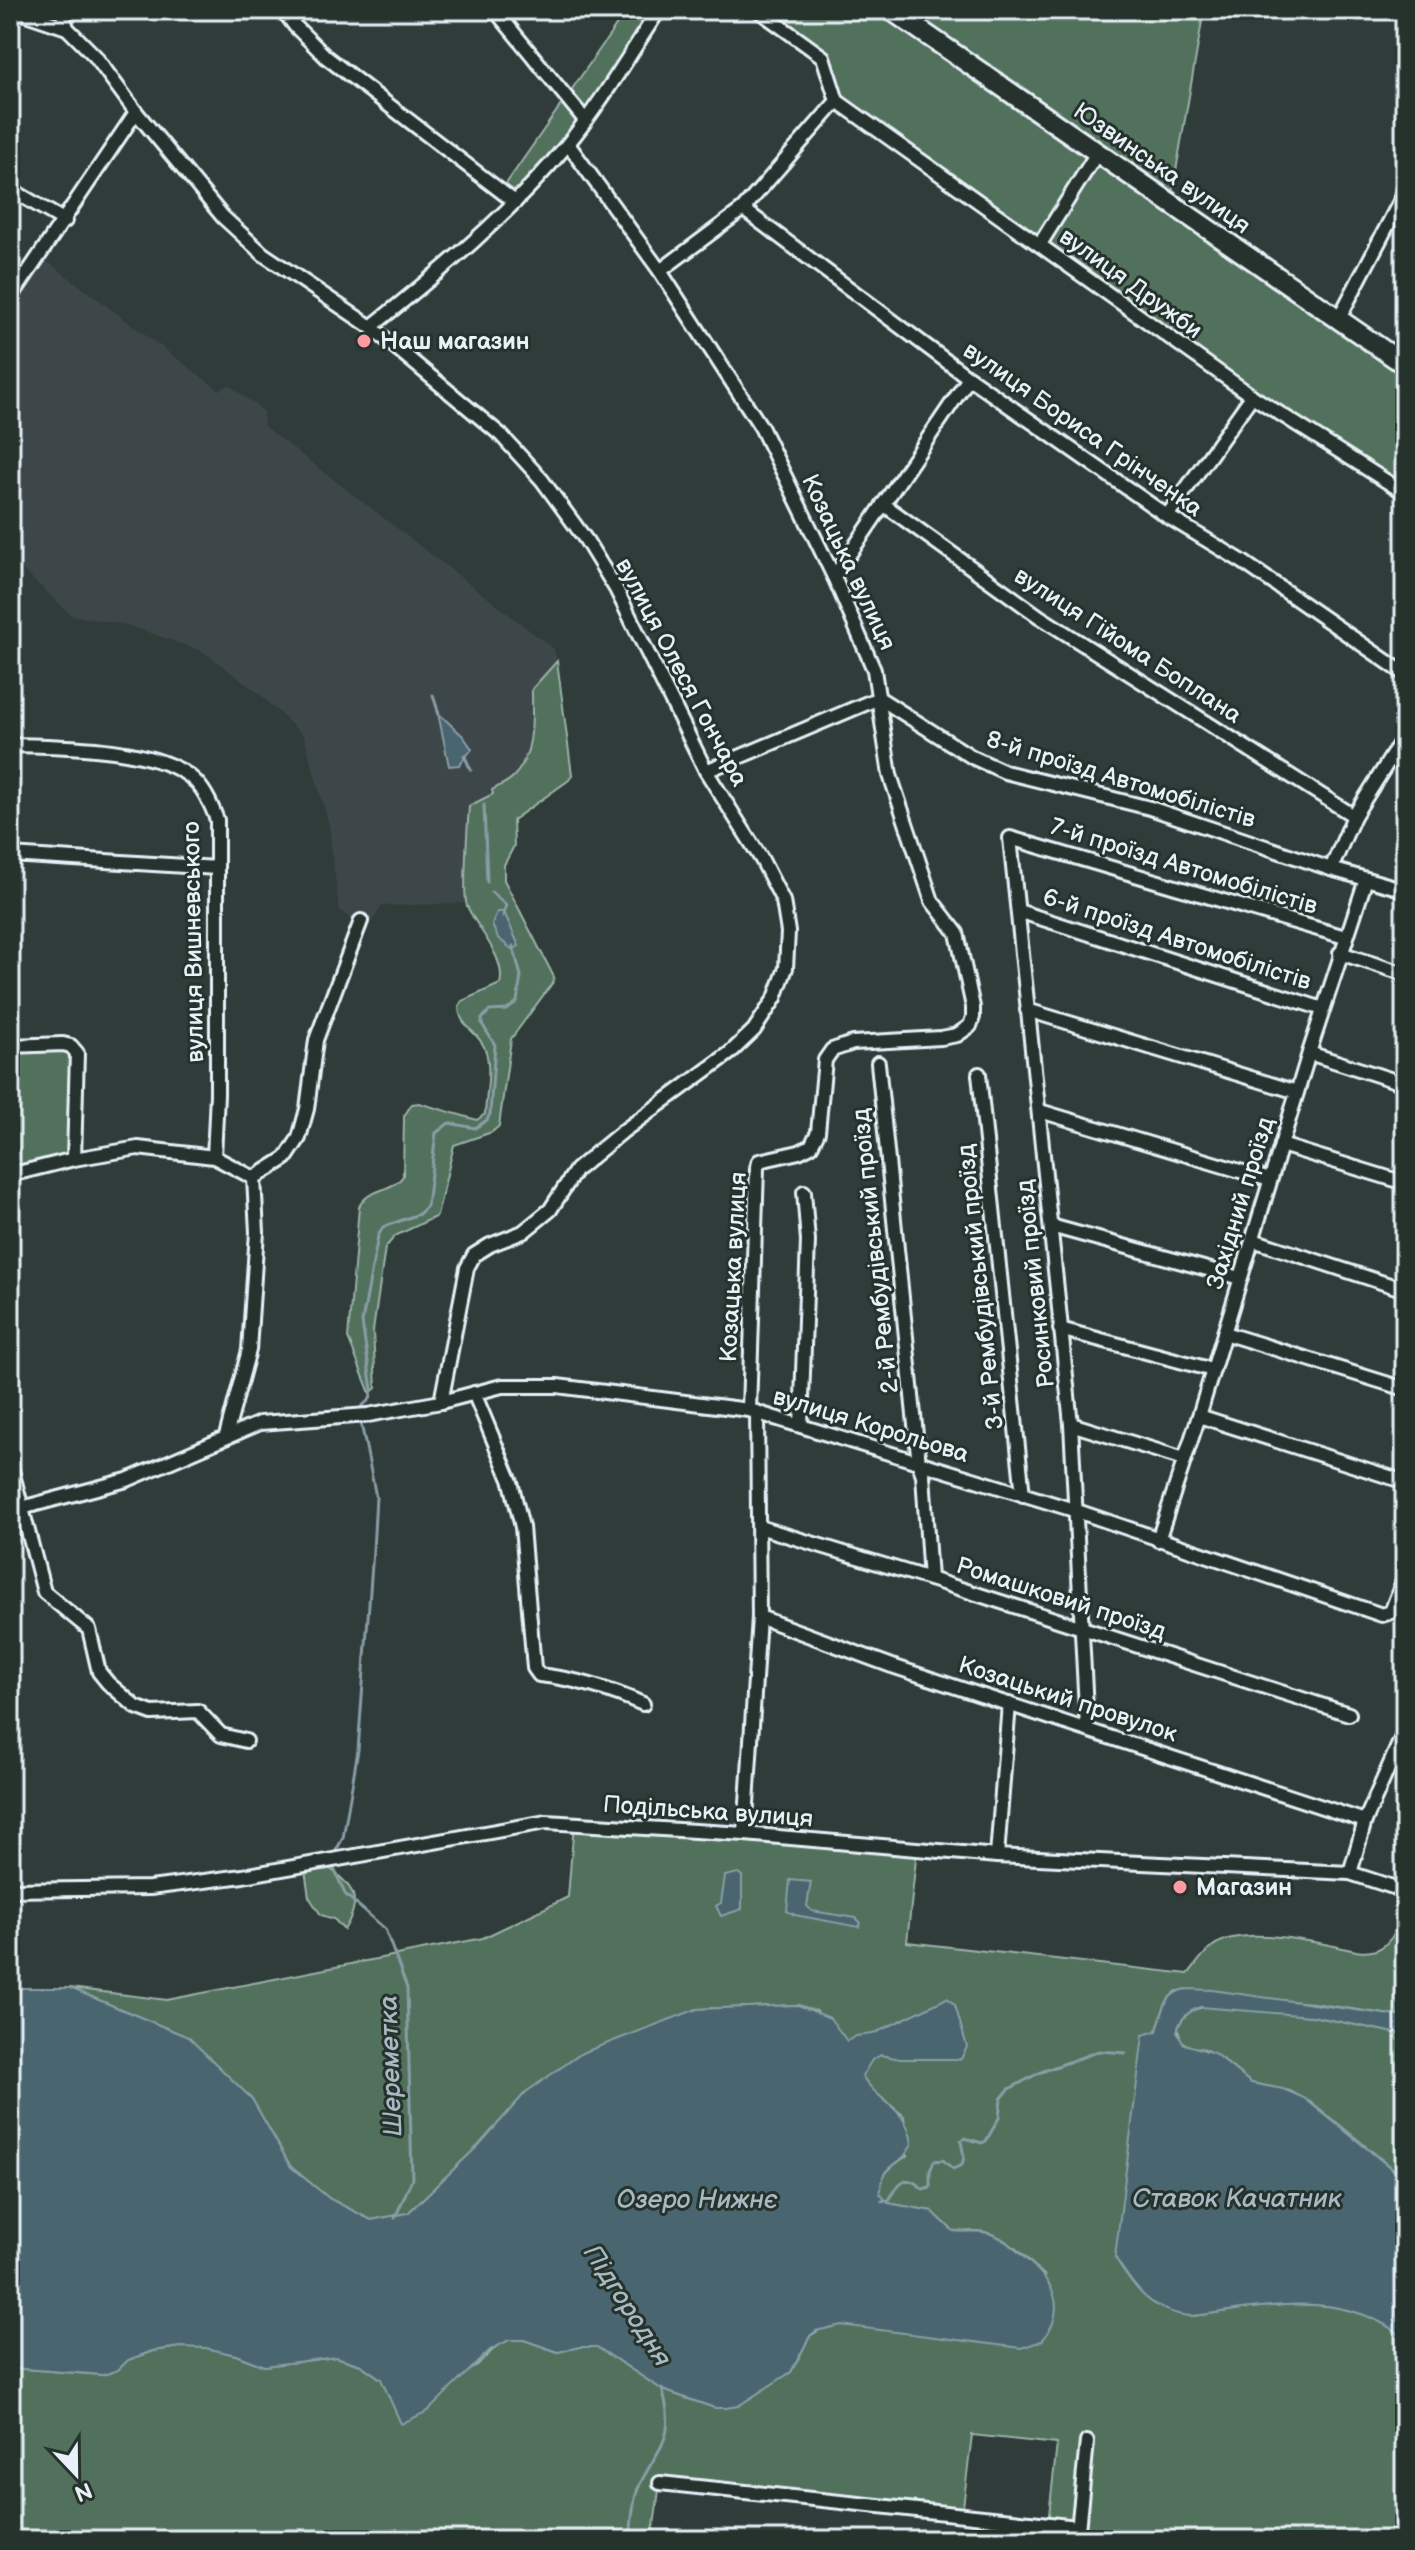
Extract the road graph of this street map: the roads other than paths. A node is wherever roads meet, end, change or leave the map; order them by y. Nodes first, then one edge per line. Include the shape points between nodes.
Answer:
1 (14, 10) edge
2 (62, 10) edge
3 (283, 10) edge
4 (495, 10) edge
5 (659, 10) edge
6 (758, 10) edge
7 (891, 10) edge
8 (67, 28) junction
9 (837, 101) junction
10 (136, 112) junction
11 (585, 120) junction
12 (568, 144) junction
13 (1097, 153) junction
14 (10, 189) edge
15 (1405, 192) edge
16 (515, 202) junction
17 (743, 209) junction
18 (65, 221) junction
19 (1040, 244) junction
20 (660, 271) junction
21 (10, 299) edge
22 (1338, 320) junction
23 (371, 327) junction
24 (1405, 338) edge
25 (1399, 362) edge
26 (969, 378) junction
27 (1252, 396) junction
28 (1405, 493) edge
29 (883, 504) junction
30 (1167, 516) junction
31 (834, 577) junction
32 (1405, 674) edge
33 (879, 698) junction
34 (1405, 735) edge
35 (10, 745) edge
36 (706, 771) junction
37 (1354, 816) junction
38 (1010, 838) joint
39 (10, 855) edge
40 (217, 868) junction
41 (1331, 869) junction
42 (1366, 879) junction
43 (1405, 890) edge
44 (1018, 911) junction
45 (361, 921) dead end
46 (1345, 937) junction
47 (1340, 953) junction
48 (1405, 974) edge
49 (1323, 1009) junction
50 (1027, 1010) junction
51 (10, 1046) edge
52 (1309, 1053) junction
53 (878, 1063) dead end
54 (979, 1074) dead end
55 (1405, 1084) edge
56 (1297, 1092) junction
57 (1040, 1111) junction
58 (1281, 1145) junction
59 (214, 1157) junction
60 (74, 1159) junction
61 (10, 1175) edge
62 (254, 1178) junction
63 (1270, 1180) junction
64 (1405, 1183) edge
65 (804, 1192) dead end
66 (1051, 1226) junction
67 (1253, 1240) junction
68 (1240, 1278) junction
69 (1405, 1290) edge
70 (1060, 1329) junction
71 (1224, 1333) junction
72 (1213, 1370) junction
73 (1405, 1389) edge
74 (474, 1393) junction
75 (441, 1402) junction
76 (753, 1411) junction
77 (1199, 1416) junction
78 (1071, 1424) junction
79 (801, 1425) junction
80 (226, 1436) junction
81 (1184, 1459) junction
82 (10, 1463) edge
83 (919, 1464) junction
84 (1405, 1479) edge
85 (1023, 1495) junction
86 (16, 1510) edge
87 (1077, 1511) junction
88 (759, 1527) junction
89 (1158, 1540) junction
90 (1405, 1576) edge
91 (930, 1579) junction
92 (759, 1617) junction
93 (1082, 1627) junction
94 (643, 1704) dead end
95 (1009, 1704) junction
96 (1349, 1714) dead end
97 (1087, 1728) junction
98 (1405, 1730) edge
99 (246, 1741) dead end
100 (1365, 1821) junction
101 (745, 1834) junction
102 (997, 1856) junction
103 (1350, 1873) junction
104 (10, 1890) edge
105 (1405, 1891) edge
106 (1087, 2442) dead end
107 (660, 2483) dead end
108 (1078, 2534) edge

1 - 8 street, вулиця Олеся Гончара
2 - 8 street
3 - 16 street via 326,57
4 - 11 street
5 - 11 street
6 - 9 street via 823,57
7 - 13 main road, Юзвинська вулиця
8 - 10 street, вулиця Олеся Гончара
9 - 17 street
9 - 19 street, вулиця Дружби
10 - 18 street
10 - 23 street, вулиця Олеся Гончара via 223,217 263,254
11 - 12 street
12 - 16 street
12 - 20 street, Козацька вулиця
13 - 19 street
13 - 22 main road, Юзвинська вулиця
14 - 18 street
15 - 22 street
16 - 23 street via 462,254
17 - 20 street
17 - 26 street, вулиця Бориса Грінченка
18 - 21 street
19 - 27 street, вулиця Дружби
20 - 31 street, Козацька вулиця via 761,427
22 - 25 main road, Юзвинська вулиця
23 - 36 street, вулиця Олеся Гончара via 501,435 542,480 616,589
24 - 25 street
26 - 29 street
26 - 30 street, вулиця Бориса Грінченка
27 - 28 street, вулиця Дружби
27 - 30 street
29 - 31 street
29 - 37 street, вулиця Гійома Боплана via 1040,617
30 - 32 street, вулиця Бориса Грінченка
31 - 33 street, Козацька вулиця via 872,663
33 - 36 street
33 - 41 street, 8-й проїзд Автомобілістів via 1005,772 1150,808
33 - 76 street, Козацька вулиця via 892,785 930,896 957,933 973,1017 966,1030 950,1037 853,1043 832,1050 825,1060 818,1132 811,1146 759,1161
34 - 37 street
35 - 40 street, вулиця Вишневського via 148,756 182,770 197,782 217,820
36 - 75 street, вулиця Олеся Гончара via 783,901 788,948 781,984 765,1015 742,1042 576,1170 550,1210 523,1232 474,1255
37 - 41 street
38 - 44 street, Росинковий проїзд
38 - 46 street, 7-й проїзд Автомобілістів
39 - 40 street
40 - 59 street, вулиця Вишневського
41 - 42 street, 8-й проїзд Автомобілістів
42 - 43 street, 8-й проїзд Автомобілістів
42 - 46 street, Західний проїзд
44 - 49 street, 6-й проїзд Автомобілістів
44 - 50 street, Росинковий проїзд
45 - 62 street via 316,1040 299,1138 286,1158
46 - 47 street, Західний проїзд
47 - 48 street
47 - 49 street, Західний проїзд
49 - 52 street, Західний проїзд
50 - 56 street
50 - 57 street, Росинковий проїзд
51 - 60 street via 63,1044 77,1053
52 - 55 street
52 - 56 street, Західний проїзд
53 - 83 street, 2-й Рембудівський проїзд
54 - 85 street, 3-й Рембудівський проїзд
56 - 58 street, Західний проїзд
57 - 63 street
57 - 66 street, Росинковий проїзд
58 - 63 street, Західний проїзд
58 - 64 street
59 - 60 street via 138,1148
59 - 62 street
60 - 61 street
62 - 80 street via 257,1232 249,1350
63 - 67 street, Західний проїзд
65 - 79 street via 808,1241
66 - 68 street
66 - 70 street, Росинковий проїзд
67 - 68 street, Західний проїзд
67 - 69 street
68 - 71 street, Західний проїзд
70 - 72 street
70 - 78 street, Росинковий проїзд
71 - 72 street, Західний проїзд
71 - 73 street
72 - 77 street, Західний проїзд
74 - 75 street, вулиця Корольова
74 - 76 street, вулиця Корольова via 502,1386 557,1386
74 - 94 street via 511,1482 522,1527 534,1668 539,1675 608,1688
75 - 80 street, вулиця Корольова via 368,1415 269,1421
76 - 79 street, вулиця Корольова
76 - 88 street, Козацька вулиця
77 - 81 street, Західний проїзд
77 - 84 street
78 - 81 street
78 - 87 street, Росинковий проїзд
79 - 83 street, вулиця Корольова
80 - 86 street, вулиця Корольова via 127,1480
81 - 89 street, Західний проїзд
82 - 86 street
83 - 85 street, вулиця Корольова
83 - 91 street, 2-й Рембудівський проїзд
85 - 87 street, вулиця Корольова
86 - 99 street via 44,1592 89,1629 95,1664 108,1683 147,1712 198,1711 221,1735
87 - 89 street, вулиця Корольова
87 - 93 street, Росинковий проїзд
88 - 91 street, Ромашковий проїзд
88 - 92 street, Козацька вулиця
89 - 90 street, вулиця Корольова via 1382,1615 1391,1612
91 - 93 street, Ромашковий проїзд
92 - 95 street, Козацький провулок
92 - 101 street, Козацька вулиця
93 - 96 street, Ромашковий проїзд
93 - 97 street, Росинковий проїзд
95 - 97 street, Козацький провулок
95 - 102 street
97 - 100 street, Козацький провулок
98 - 100 street
100 - 103 street
101 - 102 street, Подільська вулиця
101 - 104 street, Подільська вулиця via 546,1822 150,1888
102 - 103 street, Подільська вулиця
103 - 105 street, Подільська вулиця
106 - 108 street
107 - 108 street

